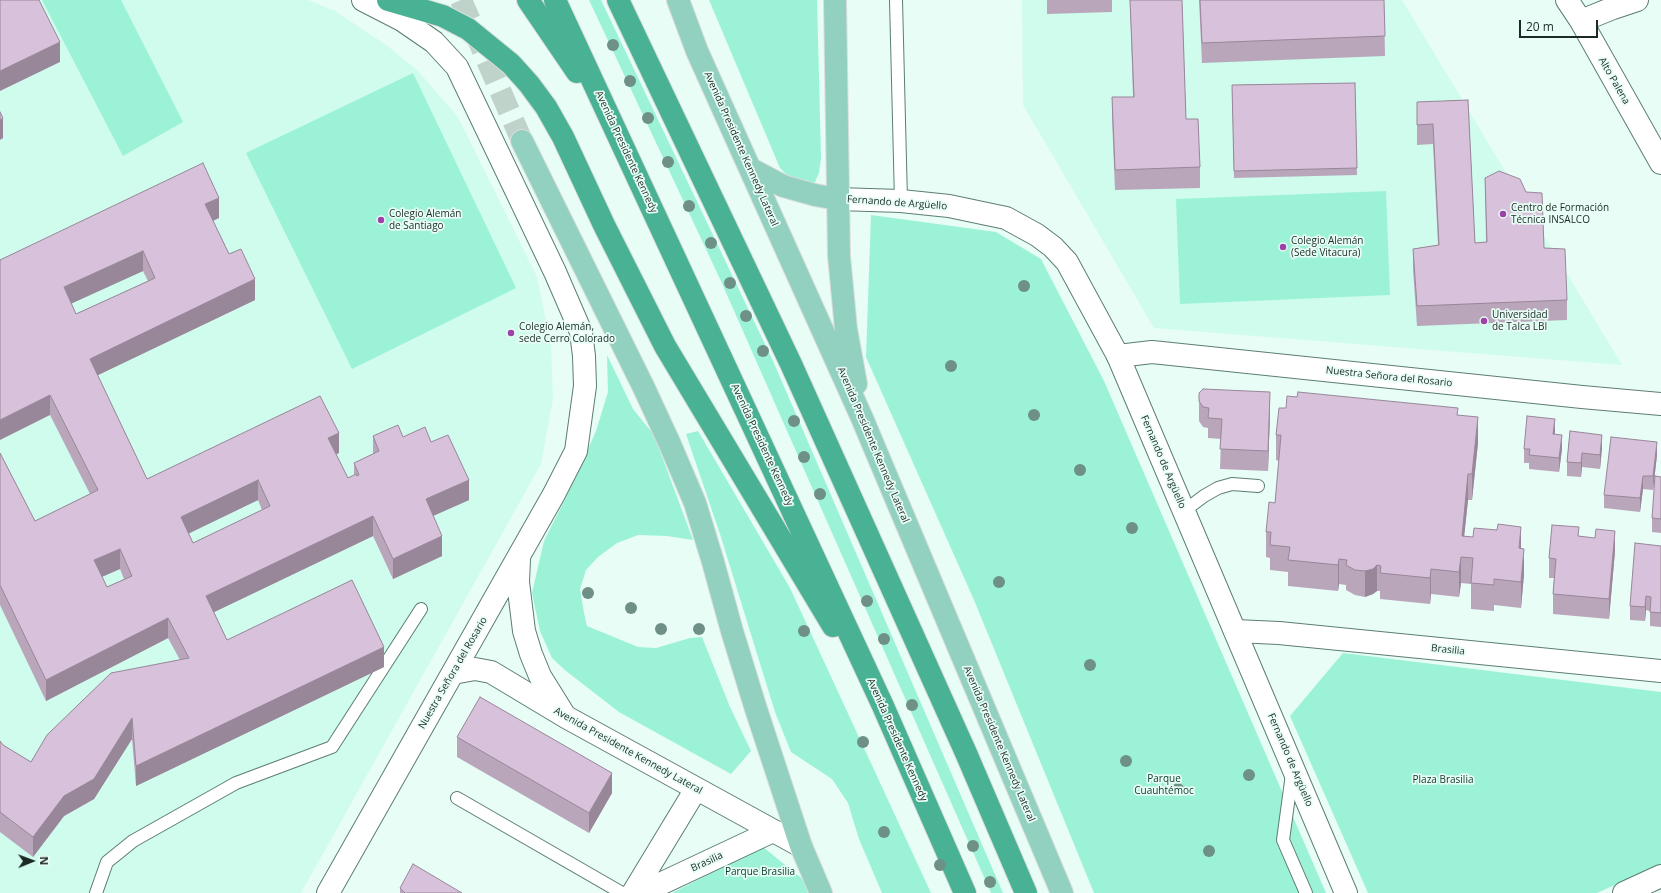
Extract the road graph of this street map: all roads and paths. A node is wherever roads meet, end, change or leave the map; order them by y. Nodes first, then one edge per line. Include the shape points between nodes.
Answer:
1 (363, 0) edge
2 (388, 0) edge
3 (528, 0) edge
4 (555, 0) edge
5 (618, 0) edge
6 (678, 0) edge
7 (835, 0) edge
8 (896, 0) edge
9 (1567, 0) edge
10 (1637, 0) edge
11 (1581, 22) junction
12 (614, 126) junction
13 (522, 141) tunnel mouth
14 (1661, 163) edge
15 (750, 169) junction
16 (837, 199) junction
17 (901, 201) junction
18 (1118, 356) junction
19 (1661, 404) edge
20 (862, 418) junction
21 (1258, 486) dead end
22 (1184, 511) junction
23 (519, 558) junction
24 (421, 609) dead end
25 (1235, 632) junction
26 (1661, 672) edge
27 (453, 673) junction
28 (883, 706) junction
29 (566, 717) junction
30 (1293, 770) junction
31 (696, 789) junction
32 (457, 798) dead end
33 (773, 831) junction
34 (801, 846) junction
35 (1661, 876) edge
36 (96, 893) edge
37 (328, 893) edge
38 (622, 893) edge
39 (633, 893) edge
40 (641, 893) edge
41 (821, 893) edge
42 (965, 893) edge
43 (1026, 893) edge
44 (1062, 893) edge
45 (1306, 893) edge
46 (1346, 893) edge
47 (1624, 893) edge

1 - 23 street, Nuestra Señora del Rosario via 402,20 434,42 457,67 552,265 581,332 584,386 576,451
2 - 28 highway via 443,16 468,29 511,64 546,107 665,346 814,596
3 - 12 highway
4 - 12 highway, Avenida Presidente Kennedy
5 - 43 highway via 824,436
6 - 15 main road, Avenida Presidente Kennedy Lateral via 697,51
7 - 16 main road
8 - 17 lane
9 - 11 street, Alto Palena
10 - 11 street
11 - 14 street, Alto Palena
12 - 28 highway, Avenida Presidente Kennedy
13 - 34 main road via 644,388 695,503 750,691
15 - 16 main road via 783,186
15 - 20 main road, Avenida Presidente Kennedy Lateral
16 - 17 street, Fernando de Argüello
16 - 20 main road via 846,329
17 - 18 street, Fernando de Argüello via 949,206 1006,218 1037,235 1067,262
18 - 19 street, Nuestra Señora del Rosario via 1152,352
18 - 22 street, Fernando de Argüello
20 - 44 main road, Avenida Presidente Kennedy Lateral
21 - 22 lane via 1232,484 1218,488
22 - 25 street, Fernando de Argüello
23 - 27 street, Nuestra Señora del Rosario
23 - 29 street via 518,582 525,636 540,676
24 - 36 lane via 332,747 236,783 133,841 107,862
25 - 26 street, Brasilia via 1279,633
25 - 30 street, Fernando de Argüello
27 - 29 street, Avenida Presidente Kennedy Lateral via 475,669 491,672
27 - 37 street, Nuestra Señora del Rosario
28 - 42 highway, Avenida Presidente Kennedy
29 - 31 street, Avenida Presidente Kennedy Lateral
30 - 45 lane via 1283,840
30 - 46 street, Fernando de Argüello
31 - 33 street, Avenida Presidente Kennedy Lateral
31 - 39 street
32 - 38 lane
33 - 34 street, Avenida Presidente Kennedy Lateral
33 - 40 street, Brasilia
34 - 41 main road
35 - 47 street

